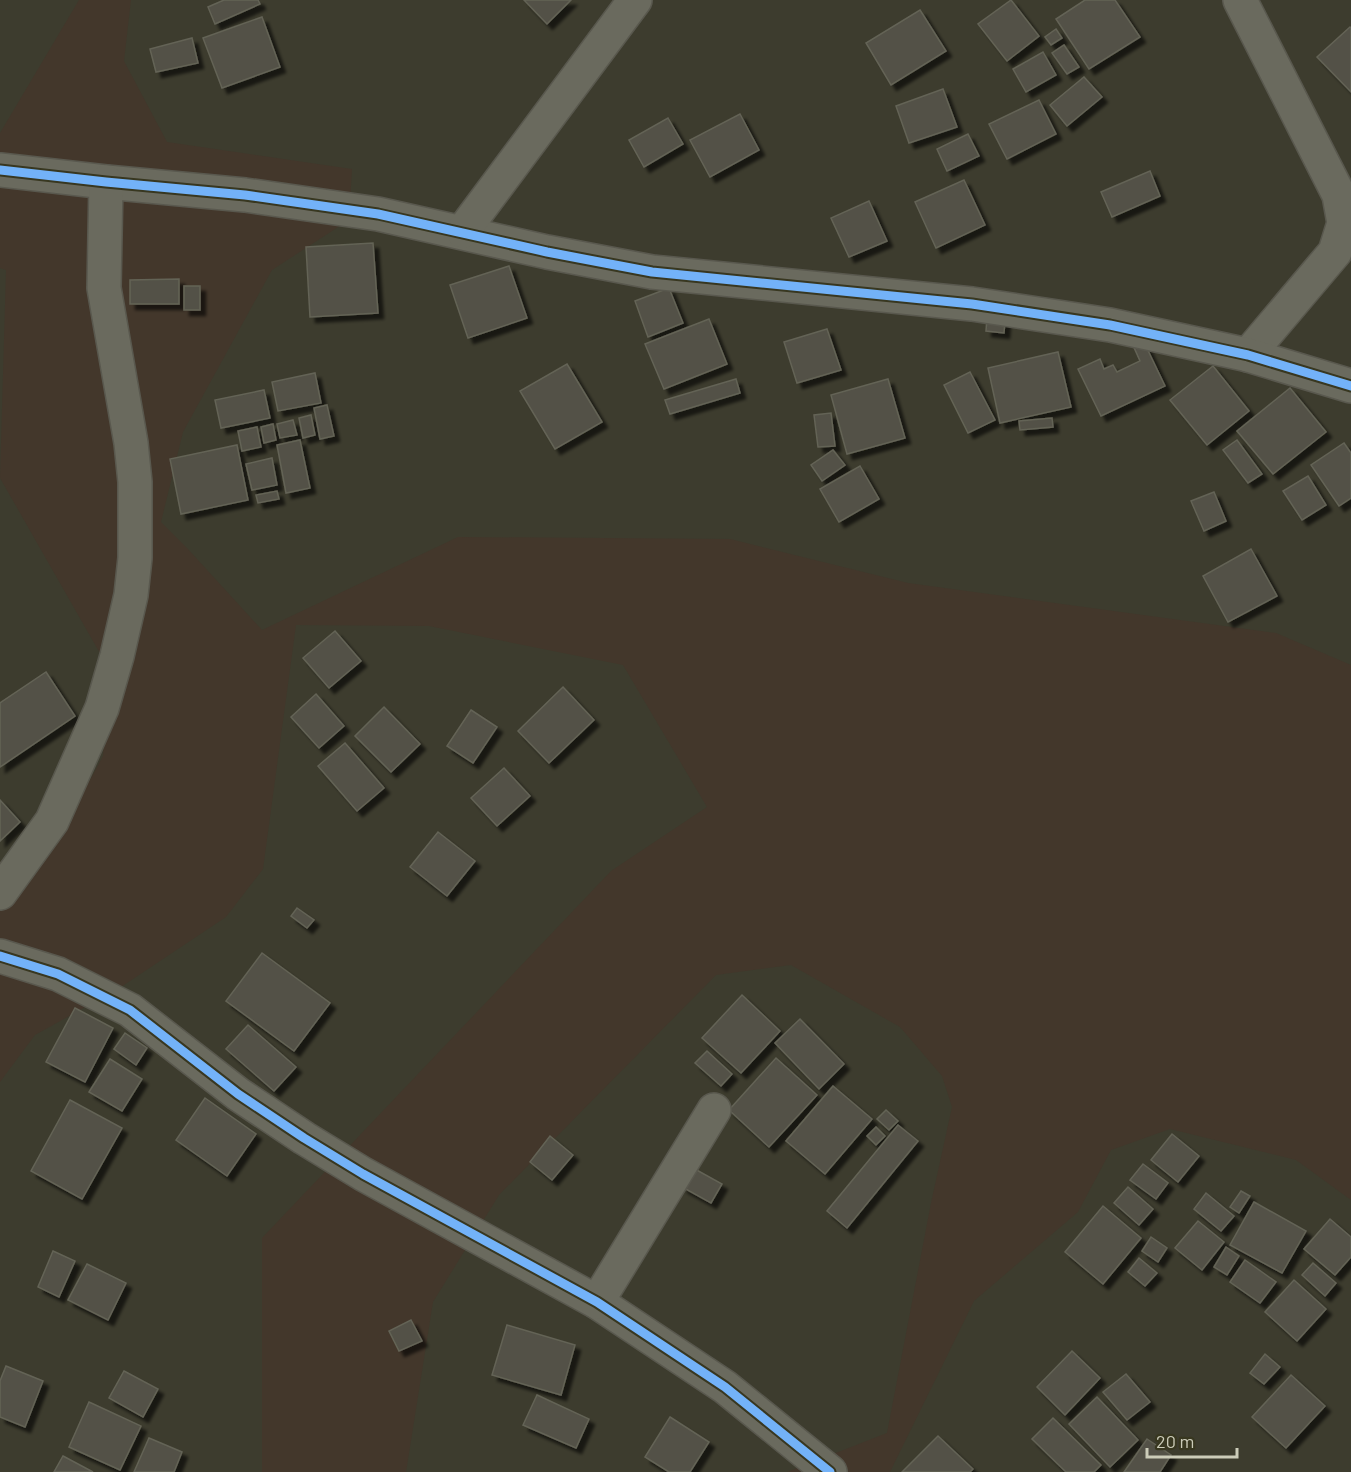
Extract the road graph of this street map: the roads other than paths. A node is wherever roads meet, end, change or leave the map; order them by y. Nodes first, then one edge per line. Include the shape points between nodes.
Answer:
1 (635, 0) edge
2 (1240, 0) edge
3 (0, 170) edge
4 (106, 182) junction
5 (463, 231) junction
6 (1248, 355) junction
7 (1351, 386) edge
8 (0, 893) edge
9 (0, 956) edge
10 (714, 1110) dead end
11 (597, 1302) junction
12 (830, 1472) edge

1 - 5 street
2 - 6 street via 1339,195 1344,223 1335,252
3 - 4 street
4 - 5 street via 256,196
4 - 8 street via 104,288 135,482 131,595 102,708 52,821
5 - 6 street via 652,273 972,304 1110,325
6 - 7 street
9 - 11 street via 58,974 130,1010 238,1094 304,1138
10 - 11 street
11 - 12 street via 725,1387

